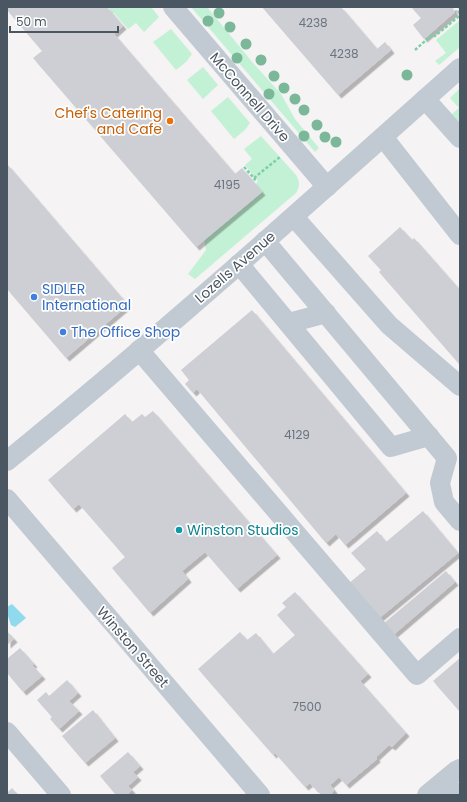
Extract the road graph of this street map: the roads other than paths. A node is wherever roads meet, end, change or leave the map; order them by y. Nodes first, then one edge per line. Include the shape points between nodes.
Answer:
1 (173, 7) edge
2 (460, 68) edge
3 (425, 99) junction
4 (383, 137) junction
5 (460, 138) edge
6 (327, 187) junction
7 (294, 217) junction
8 (460, 235) edge
9 (265, 241) junction
10 (239, 264) junction
11 (326, 312) junction
12 (288, 323) junction
13 (139, 350) junction
14 (460, 386) edge
15 (429, 436) junction
16 (7, 461) edge
17 (7, 499) edge
18 (460, 521) edge
19 (460, 638) edge
20 (7, 732) edge
21 (453, 782) edge
22 (61, 795) edge
23 (260, 795) edge
24 (427, 795) edge

1 - 6 street, McConnell Drive
2 - 3 street, Lozells Avenue
3 - 4 street, Lozells Avenue
3 - 5 street
4 - 6 street, Lozells Avenue
4 - 8 street
6 - 7 street, Lozells Avenue
7 - 9 street, Lozells Avenue
7 - 14 street via 389,325
9 - 10 street, Lozells Avenue
9 - 11 street
10 - 12 street
10 - 13 street, Lozells Avenue
11 - 12 street
11 - 15 street
12 - 15 street via 391,446
13 - 16 street, Lozells Avenue
13 - 19 street via 417,675
15 - 18 street via 447,458 440,483 444,502
17 - 23 street, Winston Street
20 - 22 street
21 - 24 street

